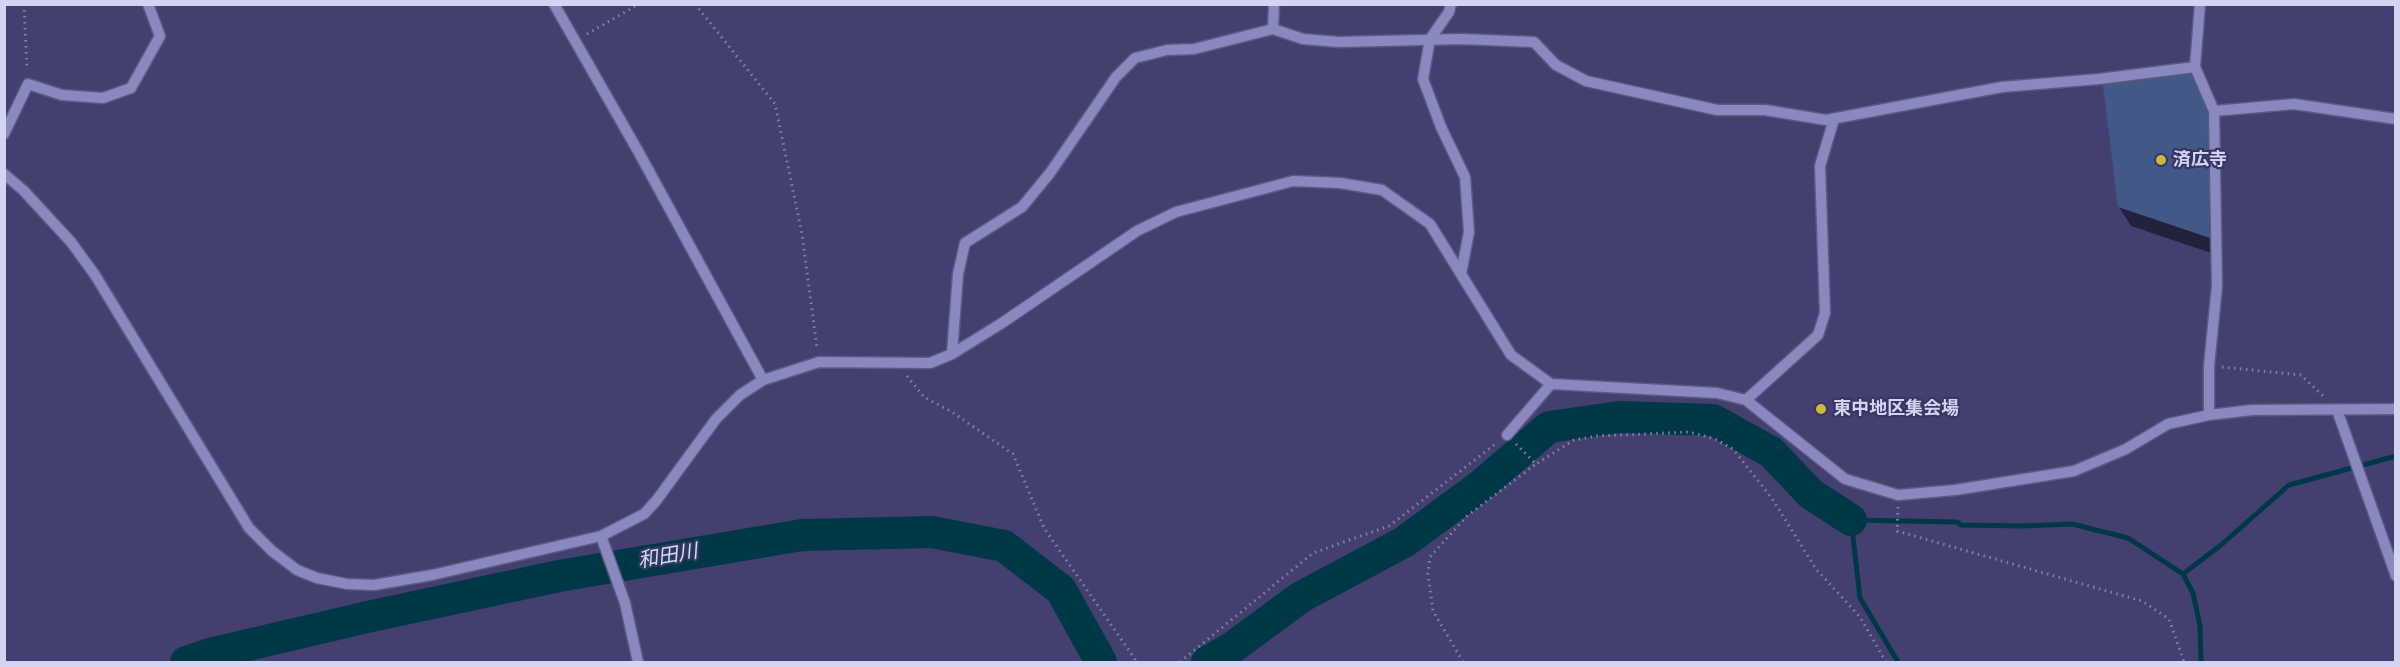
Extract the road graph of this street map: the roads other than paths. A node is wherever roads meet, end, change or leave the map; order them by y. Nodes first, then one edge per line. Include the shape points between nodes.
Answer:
1 (148, 4) edge
2 (554, 4) edge
3 (1274, 4) edge
4 (1451, 4) edge
5 (2200, 4) edge
6 (1273, 29) junction
7 (1430, 39) junction
8 (2195, 67) junction
9 (2214, 111) junction
10 (1834, 119) junction
11 (2396, 119) edge
12 (4, 134) edge
13 (4, 174) edge
14 (1461, 274) junction
15 (952, 354) junction
16 (763, 380) junction
17 (1551, 384) junction
18 (1746, 400) junction
19 (2396, 409) edge
20 (2337, 410) junction
21 (2209, 415) junction
22 (1507, 435) road end
23 (602, 536) junction
24 (2396, 576) edge
25 (638, 663) edge

1 - 12 street via 160,36 131,88 102,98 62,95 28,84
2 - 16 street
3 - 6 street
4 - 7 street
5 - 8 street
6 - 7 street via 1303,39 1339,42
6 - 15 street via 1194,49 1167,50 1135,58 1116,77 1022,207 965,243 958,274
7 - 10 street via 1534,42 1556,65 1586,81 1718,110 1765,110
7 - 14 street via 1423,79 1465,177 1469,232
8 - 9 street
8 - 10 street via 2002,87
9 - 11 street via 2294,104
9 - 21 street via 2217,286 2209,366
10 - 18 street via 1820,166 1825,313 1818,335
13 - 23 street via 71,242 95,275 249,528 297,570 347,584 374,585
14 - 15 street via 1430,224 1382,190 1340,183 1293,182 1176,212 1137,231
14 - 17 street via 1512,355
15 - 16 street via 930,363 819,362
16 - 23 street via 740,395 716,419 644,514
17 - 18 street via 1717,393
17 - 22 street
18 - 21 street via 1845,479 1899,495 2074,471 2126,449 2168,424
19 - 20 street
20 - 21 street via 2252,410
20 - 24 street
23 - 25 street via 625,603

